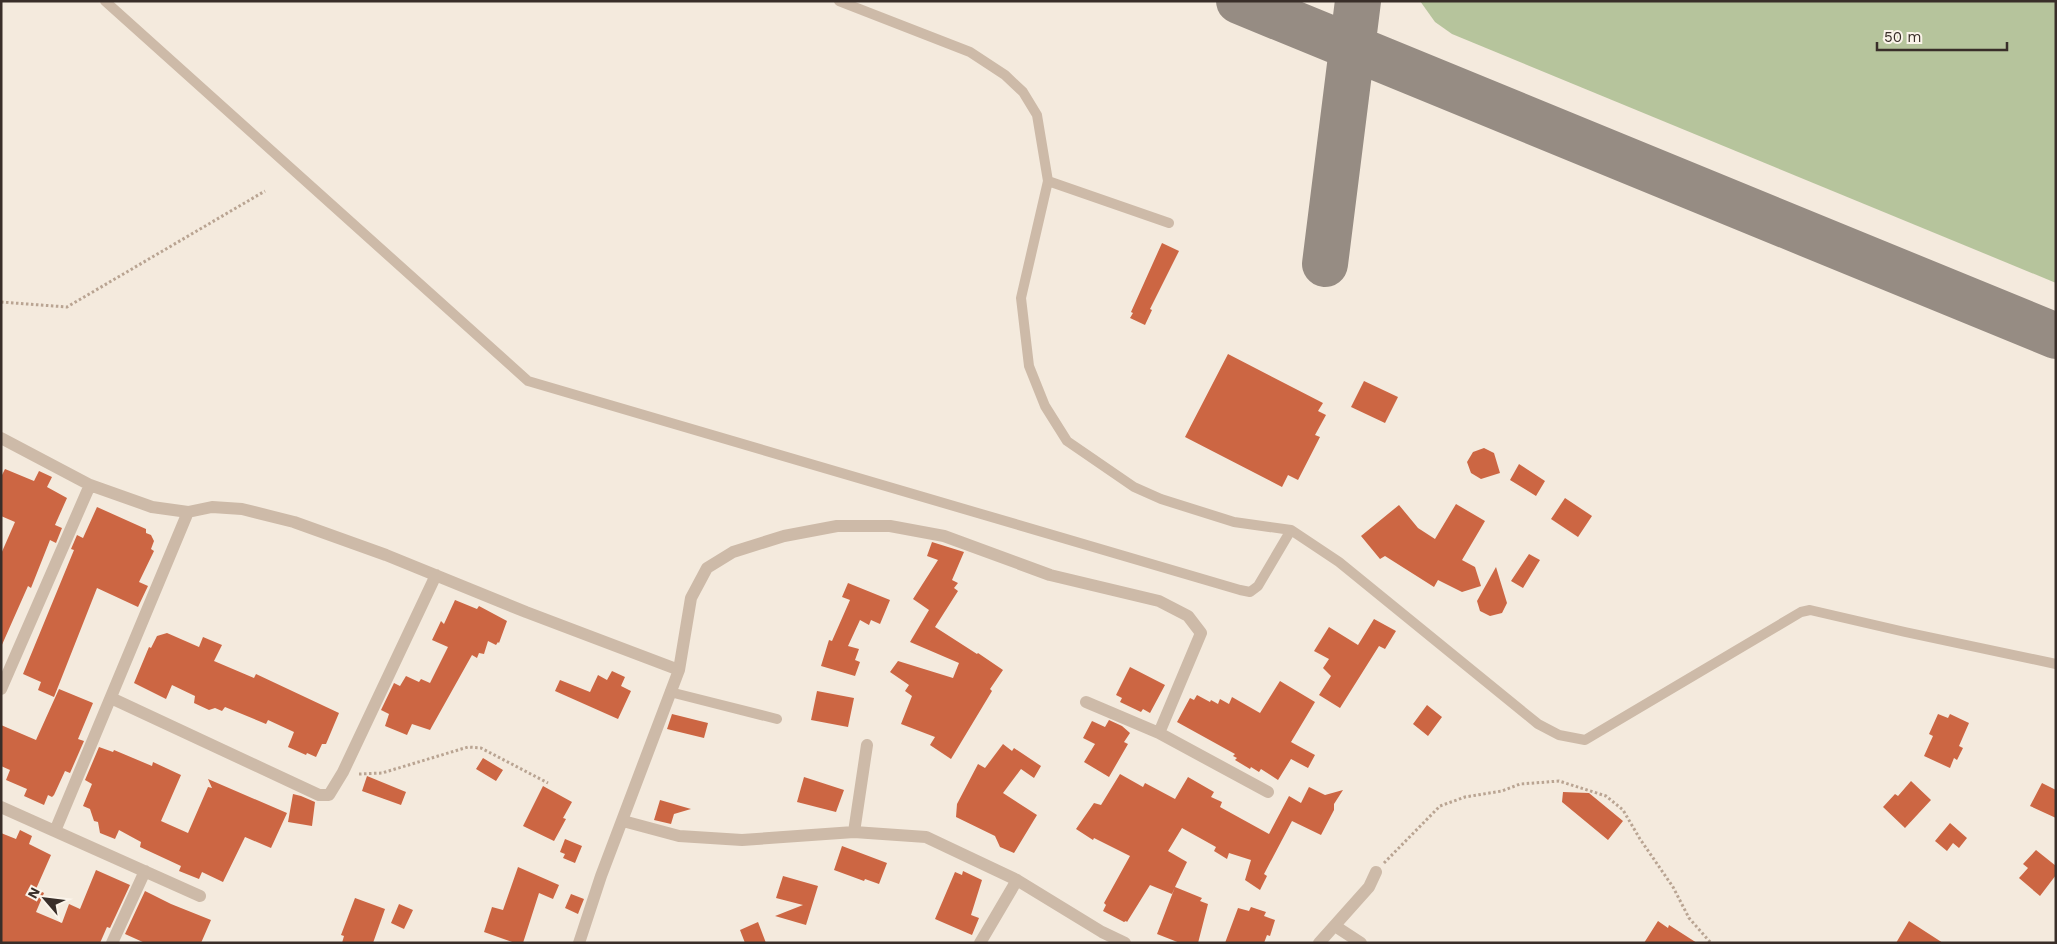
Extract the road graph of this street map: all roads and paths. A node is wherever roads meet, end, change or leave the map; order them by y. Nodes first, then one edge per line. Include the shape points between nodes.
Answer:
1 (105, 1) edge
2 (840, 1) edge
3 (1048, 181) junction
4 (265, 191) dead end
5 (1168, 223) dead end
6 (1, 302) edge
7 (1, 438) edge
8 (90, 485) junction
9 (188, 512) junction
10 (1291, 530) junction
11 (436, 575) junction
12 (2056, 664) edge
13 (679, 670) junction
14 (1, 689) edge
15 (670, 692) junction
16 (111, 698) junction
17 (1086, 702) dead end
18 (777, 719) dead end
19 (1159, 733) junction
20 (867, 745) dead end
21 (343, 772) junction
22 (548, 783) dead end
23 (1268, 792) dead end
24 (1, 807) edge
25 (623, 821) junction
26 (56, 832) junction
27 (854, 832) junction
28 (144, 871) junction
29 (1376, 872) joint
30 (1017, 880) junction
31 (200, 896) dead end
32 (1335, 926) junction
33 (112, 943) edge
34 (580, 943) edge
35 (980, 943) edge
36 (1125, 943) edge
37 (1319, 943) edge
38 (1361, 943) edge
39 (1711, 943) edge

1 - 10 lane via 528,381 1250,592 1258,586
2 - 3 lane via 970,52 1005,75 1024,92 1037,115
3 - 5 lane
3 - 10 lane via 1021,298 1029,366 1045,406 1068,441 1134,488 1160,499 1234,522
4 - 6 path via 67,307
7 - 8 street
8 - 9 street via 152,507
8 - 14 street
9 - 11 street via 212,507 242,509 386,555
9 - 16 street
10 - 12 lane via 1338,562 1538,724 1559,735 1585,740 1801,612 1810,610
11 - 13 street
11 - 21 street
13 - 15 street
13 - 19 street via 691,598 707,568 733,552 784,536 837,526 890,526 944,536 1050,575 1160,601 1188,616 1201,633
15 - 18 lane
15 - 25 street
16 - 21 street via 319,795 329,795
16 - 26 street
17 - 19 street
19 - 23 street
20 - 27 street
21 - 22 path via 382,773 468,747 481,748
24 - 26 street
25 - 27 street via 679,836 742,840
25 - 34 street
26 - 28 street
27 - 30 street via 926,837
28 - 31 street
28 - 33 street
29 - 32 street via 1369,887
29 - 39 path via 1440,806 1520,784 1559,781 1616,802 1662,869 1690,918
30 - 35 street
30 - 36 street
32 - 37 street
32 - 38 street

